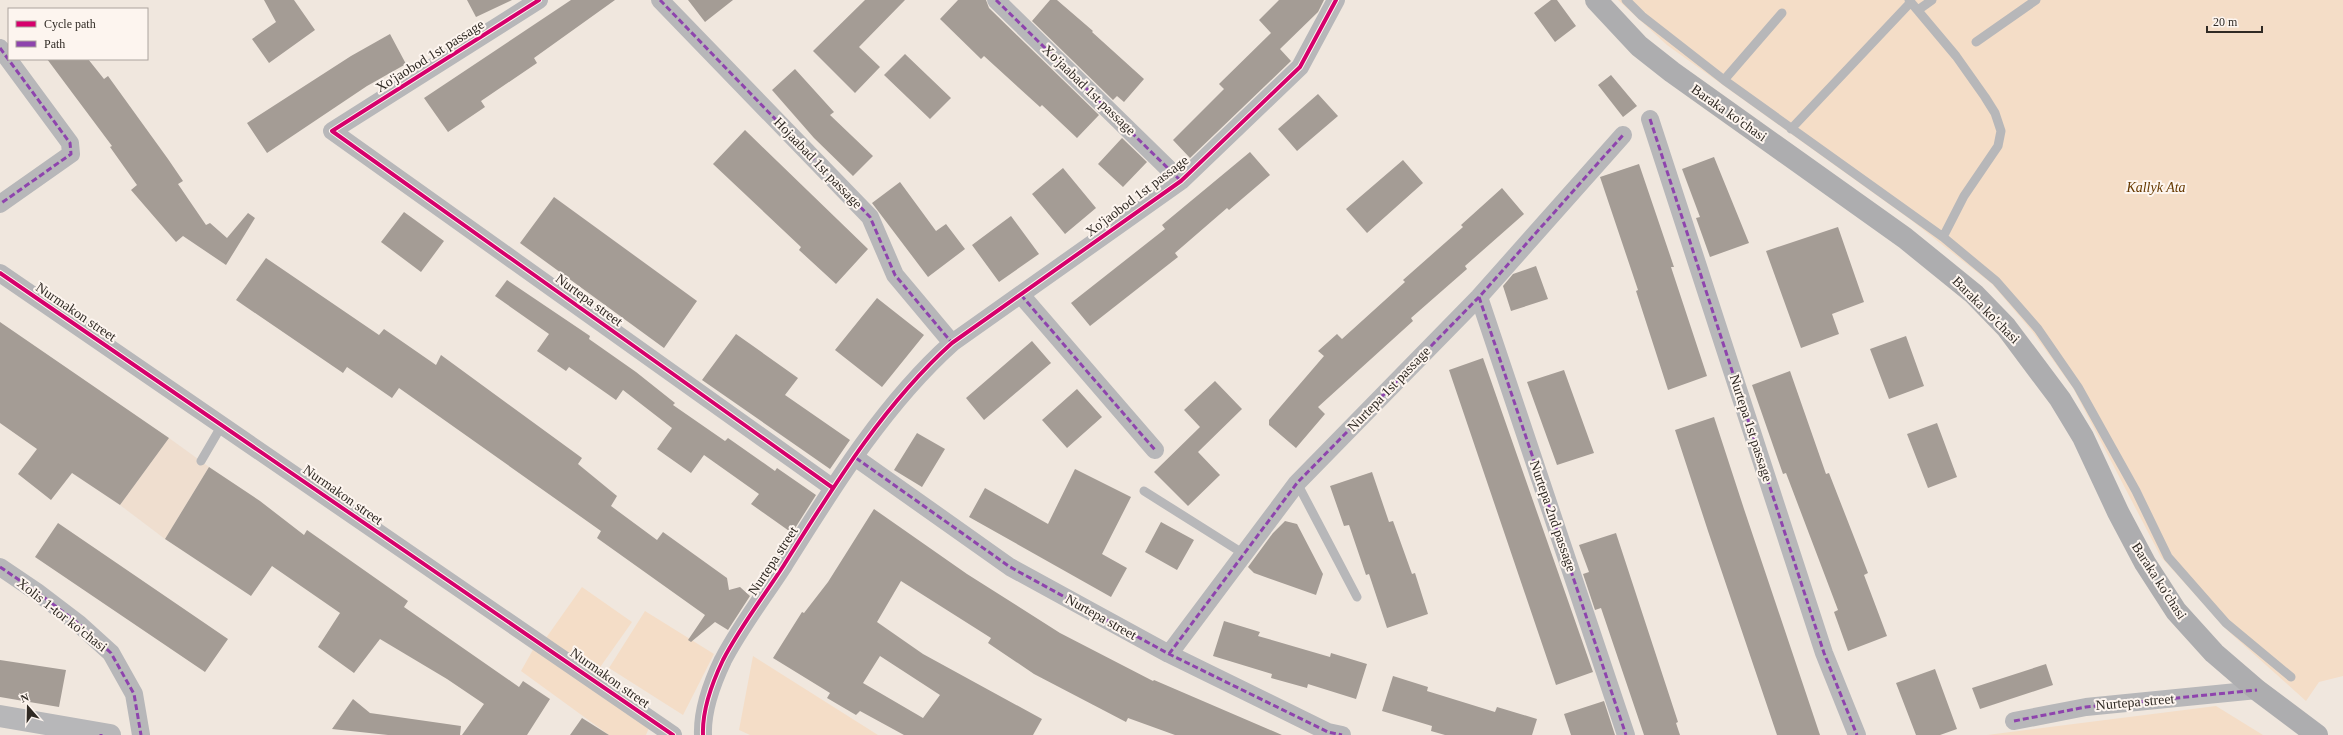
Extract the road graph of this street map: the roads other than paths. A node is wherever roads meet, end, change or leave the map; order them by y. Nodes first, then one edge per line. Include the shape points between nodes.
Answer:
1 (539, 0) edge
2 (996, 0) edge
3 (1336, 0) edge
4 (1596, 0) edge
5 (1626, 0) edge
6 (1932, 0) edge
7 (2036, 0) edge
8 (663, 1) edge
9 (1910, 1) edge
10 (1918, 10) junction
11 (1782, 13) dead end
12 (1976, 42) dead end
13 (0, 48) edge
14 (8, 59) edge
15 (9, 60) edge
16 (1724, 80) junction
17 (1650, 119) dead end
18 (1791, 129) junction
19 (332, 131) joint
20 (1623, 134) dead end
21 (1181, 181) junction
22 (0, 204) edge
23 (1943, 237) junction
24 (0, 273) edge
25 (1021, 295) junction
26 (1479, 297) junction
27 (952, 343) junction
28 (222, 425) junction
29 (1155, 450) dead end
30 (856, 458) junction
31 (201, 461) dead end
32 (1297, 483) junction
33 (833, 488) junction
34 (1144, 491) dead end
35 (1244, 554) junction
36 (0, 567) edge
37 (1357, 597) dead end
38 (1169, 654) junction
39 (2291, 677) dead end
40 (2257, 690) junction
41 (0, 716) edge
42 (2014, 721) dead end
43 (104, 735) edge
44 (141, 735) edge
45 (673, 735) edge
46 (702, 735) edge
47 (1342, 735) edge
48 (1626, 735) edge
49 (1857, 735) edge
50 (2317, 735) edge

1 - 19 street, Xo'jaobod 1st passage
2 - 21 street, Xo'jaаbаd 1st passage
3 - 21 street, Xo'jaobod 1st passage via 1300,68
4 - 40 main road, Baraka ko'chasi via 1639,46 1906,238 1974,294 2006,327 2060,399 2083,437 2118,512 2176,611 2214,653
5 - 16 lane via 1642,16
6 - 10 lane
7 - 12 lane
8 - 27 street, Hojaabad 1st passage via 870,217 895,274
9 - 10 lane
9 - 18 lane
10 - 23 lane via 1956,56 1985,97 1995,113 2000,131 1998,146 1964,196
11 - 16 lane
13 - 14 street
15 - 22 street via 70,143 71,154
16 - 18 lane
17 - 49 street, Nurtepa 1st passage via 1824,653
18 - 23 lane
19 - 33 street, Nurtepa street
20 - 26 street, Nurtepa 1st passage
21 - 25 street, Xo'jaobod 1st passage
23 - 39 lane via 1996,281 2038,329 2078,387 2136,491 2168,557 2226,623
24 - 28 street, Nurmakon street
25 - 27 street, Xo'jaobod 1st passage
25 - 29 street
26 - 32 street, Nurtepa 1st passage
26 - 48 street, Nurtepa 2nd passage
27 - 30 street, Nurtepa street via 924,368 901,395
28 - 31 lane
28 - 45 street, Nurmakon street
30 - 33 street, Nurtepa street
30 - 38 street, Nurtepa street via 1010,567
32 - 35 street, Nurtepa 1st passage
32 - 37 lane
33 - 46 street, Nurtepa street via 723,660 702,715
34 - 35 lane
35 - 38 street, Nurtepa 1st passage
36 - 44 street, Xolis 1-tor ko'chasi via 67,615 111,653 134,694
38 - 47 street, Nurtepa street via 1328,732
40 - 42 street, Nurtepa street via 2086,707
40 - 50 main road, Baraka ko'chasi
41 - 43 street

